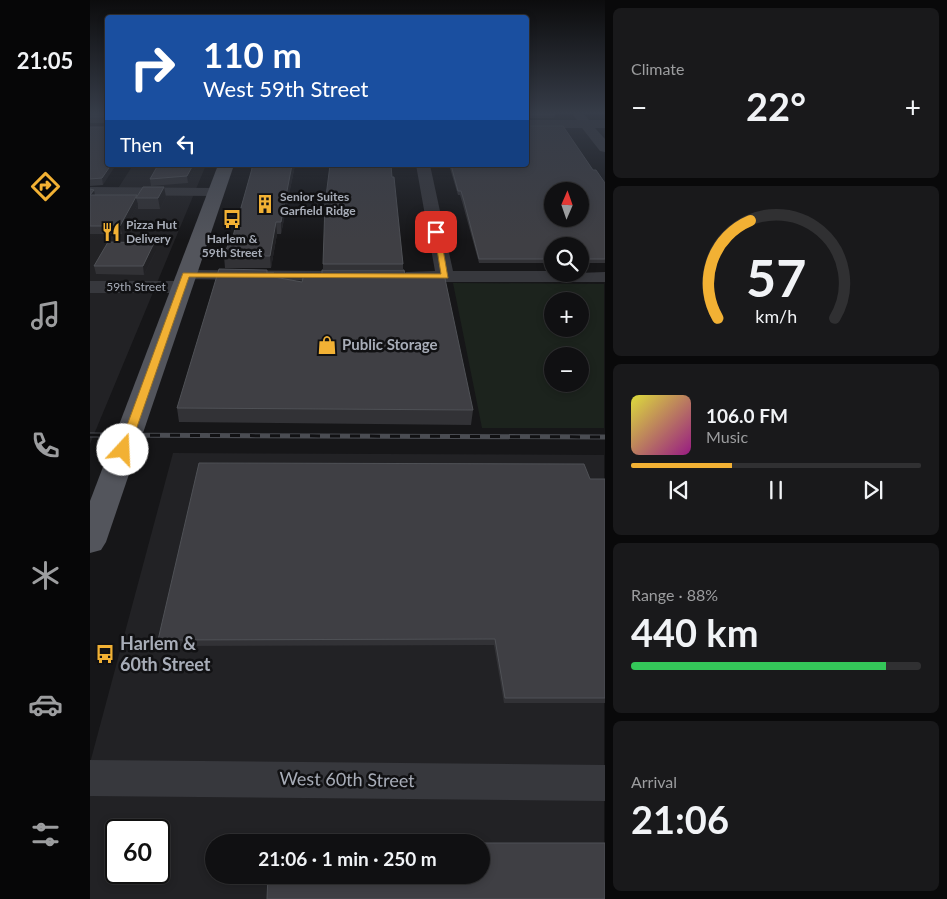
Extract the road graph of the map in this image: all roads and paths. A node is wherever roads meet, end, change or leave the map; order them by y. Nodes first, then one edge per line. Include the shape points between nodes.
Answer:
1 (225, 167) edge
2 (423, 167) edge
3 (90, 191) edge
4 (216, 192) junction
5 (355, 276) edge
6 (394, 276) edge
7 (445, 276) junction
8 (604, 278) edge
9 (184, 281) junction
10 (90, 287) edge
11 (90, 542) edge
12 (90, 778) edge
13 (604, 783) edge

1 - 4 main road
2 - 7 street
3 - 4 street
4 - 9 main road
5 - 9 street, 59th Street
6 - 7 street
7 - 8 street
9 - 10 street, 59th Street
9 - 11 main road
12 - 13 street, West 60th Street

